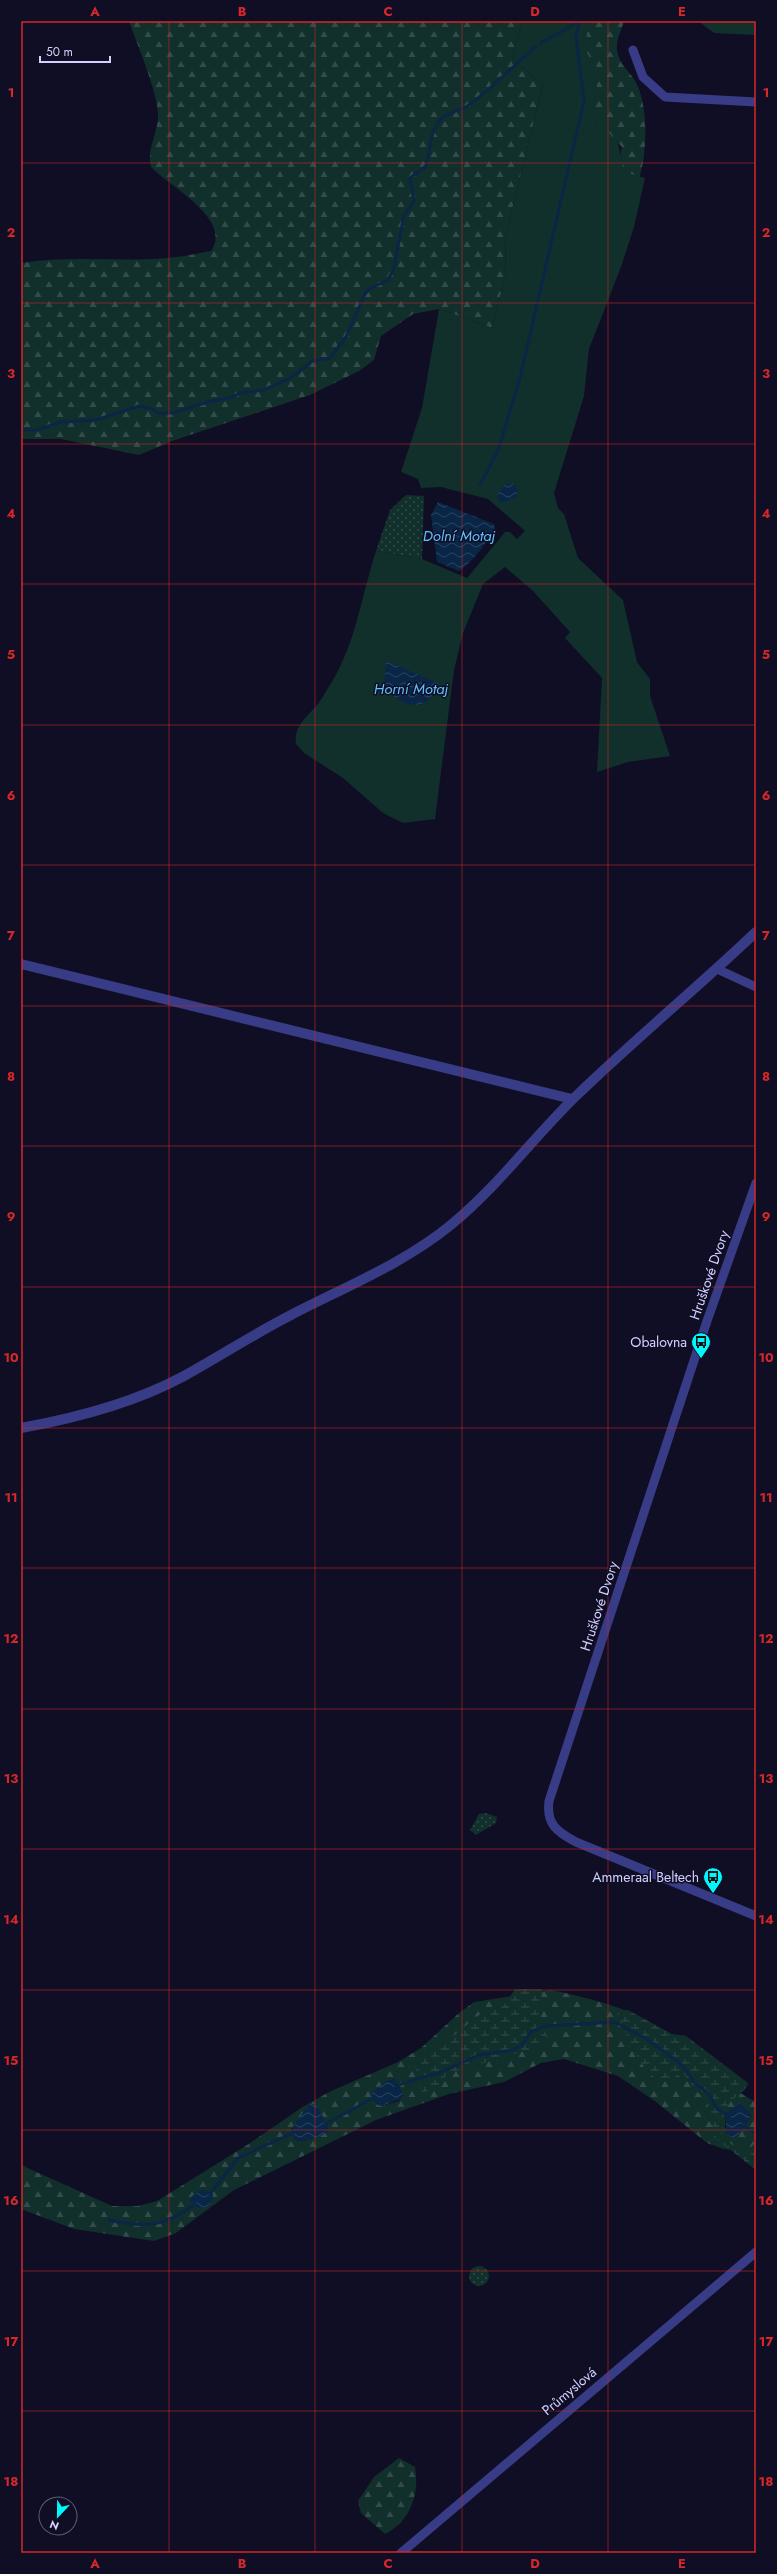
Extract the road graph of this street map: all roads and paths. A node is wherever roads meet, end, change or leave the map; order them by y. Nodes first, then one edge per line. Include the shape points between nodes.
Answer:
1 (633, 50) dead end
2 (756, 102) edge
3 (756, 932) edge
4 (21, 964) edge
5 (717, 970) junction
6 (756, 987) edge
7 (572, 1100) junction
8 (756, 1183) edge
9 (21, 1428) edge
10 (756, 1916) edge
11 (756, 2252) edge
12 (401, 2553) edge

1 - 2 street via 643,77 665,97
3 - 5 street
4 - 7 street
5 - 6 street
5 - 7 street via 624,1050
7 - 9 street via 483,1194 452,1224 422,1247 271,1325 176,1379 94,1412
8 - 10 street, Hruškové Dvory via 707,1321 548,1801 548,1818 560,1833 576,1842
11 - 12 street, Průmyslová

